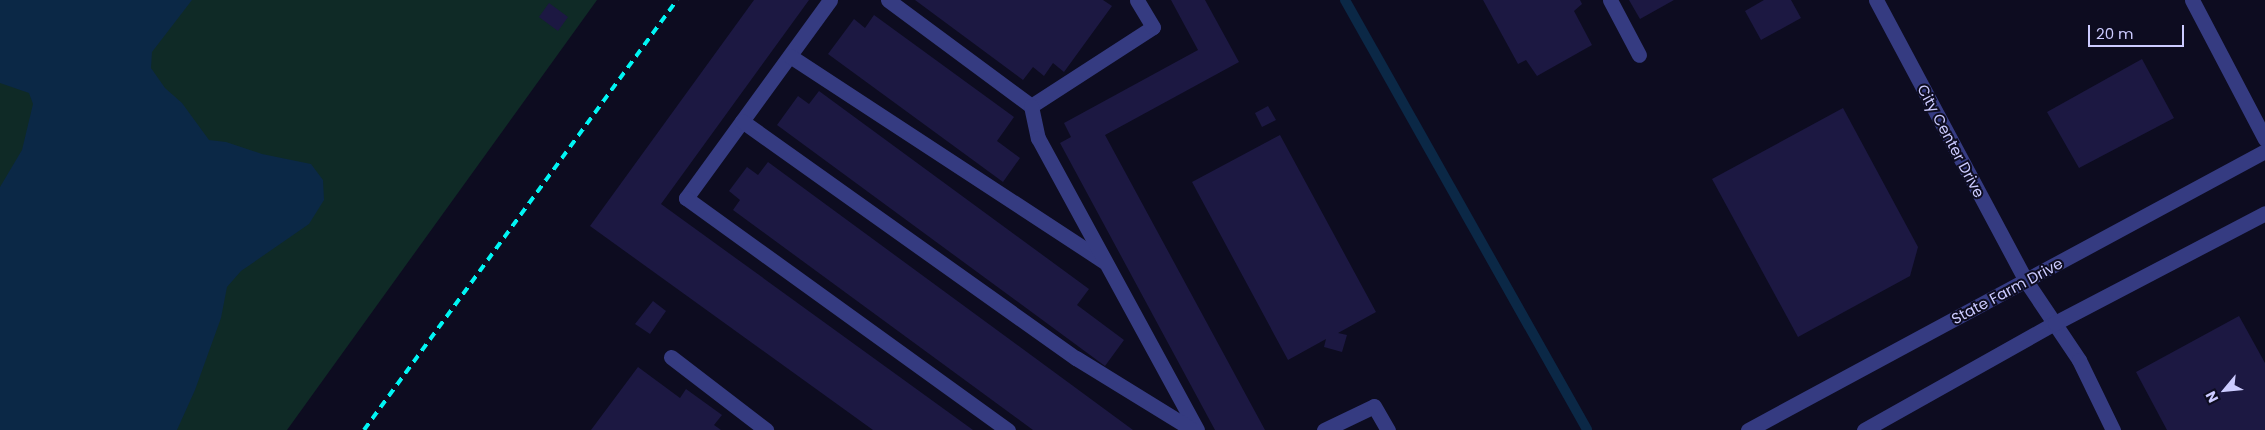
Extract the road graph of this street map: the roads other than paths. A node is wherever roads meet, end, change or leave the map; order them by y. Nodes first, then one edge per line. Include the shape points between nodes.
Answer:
1 (830, 0) edge
2 (888, 0) edge
3 (1136, 0) edge
4 (1610, 0) edge
5 (1876, 0) edge
6 (2192, 0) edge
7 (1639, 55) dead end
8 (790, 56) junction
9 (1031, 106) junction
10 (742, 121) junction
11 (2265, 139) edge
12 (2265, 151) edge
13 (2265, 213) edge
14 (1105, 262) junction
15 (2026, 281) junction
16 (2055, 323) junction
17 (671, 357) dead end
18 (766, 430) edge
19 (1008, 430) edge
20 (1195, 430) edge
21 (1324, 430) edge
22 (1388, 430) edge
23 (1748, 430) edge
24 (1864, 430) edge
25 (2113, 430) edge

1 - 8 street
2 - 9 street
3 - 9 street via 1153,27
4 - 7 street
5 - 15 street, City Center Drive
6 - 11 street
8 - 10 street
8 - 14 street
9 - 14 street via 1038,138
10 - 19 street via 686,198
10 - 20 street via 1076,358
12 - 15 street, State Farm Drive
13 - 16 street
14 - 20 street
15 - 16 street, City Center Drive
15 - 23 street, State Farm Drive
16 - 24 street
16 - 25 street, City Center Drive via 2079,360
17 - 18 street
21 - 22 street via 1374,406

